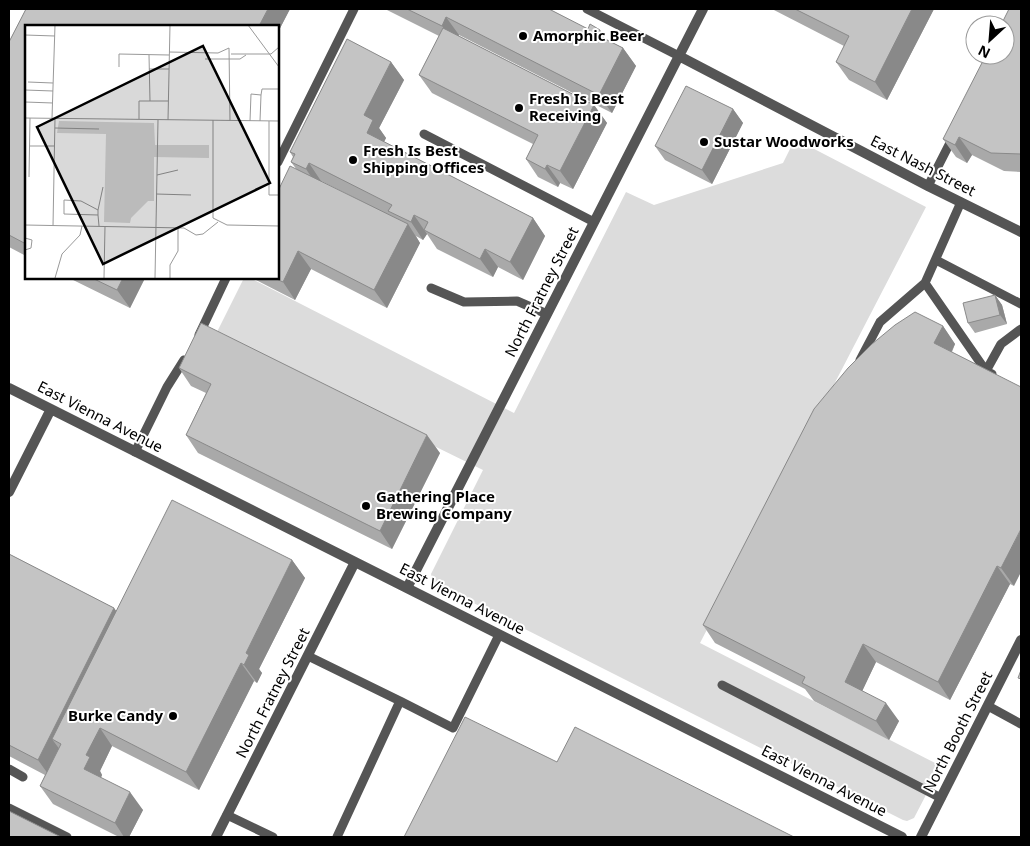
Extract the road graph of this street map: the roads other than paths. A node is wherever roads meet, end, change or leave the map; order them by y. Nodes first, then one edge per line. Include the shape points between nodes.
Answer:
1 (354, 9) edge
2 (587, 9) edge
3 (703, 9) edge
4 (679, 56) junction
5 (956, 131) edge
6 (424, 134) dead end
7 (279, 160) edge
8 (928, 186) junction
9 (961, 202) junction
10 (594, 222) junction
11 (1021, 232) edge
12 (936, 260) junction
13 (226, 279) edge
14 (926, 283) junction
15 (431, 288) dead end
16 (1021, 304) edge
17 (548, 314) junction
18 (1021, 329) edge
19 (854, 371) edge
20 (986, 371) junction
21 (1004, 380) edge
22 (9, 388) edge
23 (51, 409) junction
24 (135, 452) junction
25 (9, 492) edge
26 (355, 562) junction
27 (407, 588) junction
28 (500, 635) junction
29 (1021, 640) edge
30 (308, 656) junction
31 (722, 685) dead end
32 (400, 701) junction
33 (988, 706) junction
34 (1021, 724) edge
35 (9, 769) edge
36 (23, 777) dead end
37 (941, 798) junction
38 (9, 808) edge
39 (227, 815) junction
40 (67, 837) edge
41 (216, 837) edge
42 (273, 837) edge
43 (337, 837) edge
44 (902, 837) edge
45 (921, 837) edge

1 - 7 lane
2 - 4 lane
3 - 4 street, North Fratney Street
4 - 8 street, East Nash Street
4 - 10 street, North Fratney Street
5 - 8 lane
6 - 10 lane
8 - 9 street, East Nash Street
9 - 11 street, East Nash Street
9 - 12 lane
10 - 17 street, North Fratney Street
12 - 14 lane
12 - 16 lane
13 - 24 lane via 194,345 167,387
14 - 19 lane via 880,322
14 - 20 lane
15 - 17 lane via 464,302 517,301
17 - 27 street, North Fratney Street
18 - 20 lane via 1001,344
20 - 21 lane
22 - 23 street, East Vienna Avenue
23 - 24 street, East Vienna Avenue
23 - 25 street
24 - 26 street, East Vienna Avenue
26 - 27 street, East Vienna Avenue
26 - 30 street, North Fratney Street
27 - 28 street, East Vienna Avenue
28 - 32 lane via 453,728
28 - 44 street, East Vienna Avenue
29 - 33 street, North Booth Street
30 - 32 lane
30 - 39 street, North Fratney Street
31 - 37 lane
32 - 43 lane
33 - 34 lane
33 - 37 street, North Booth Street
35 - 36 lane
37 - 45 street, North Booth Street
38 - 40 lane
39 - 41 street, North Fratney Street
39 - 42 lane

